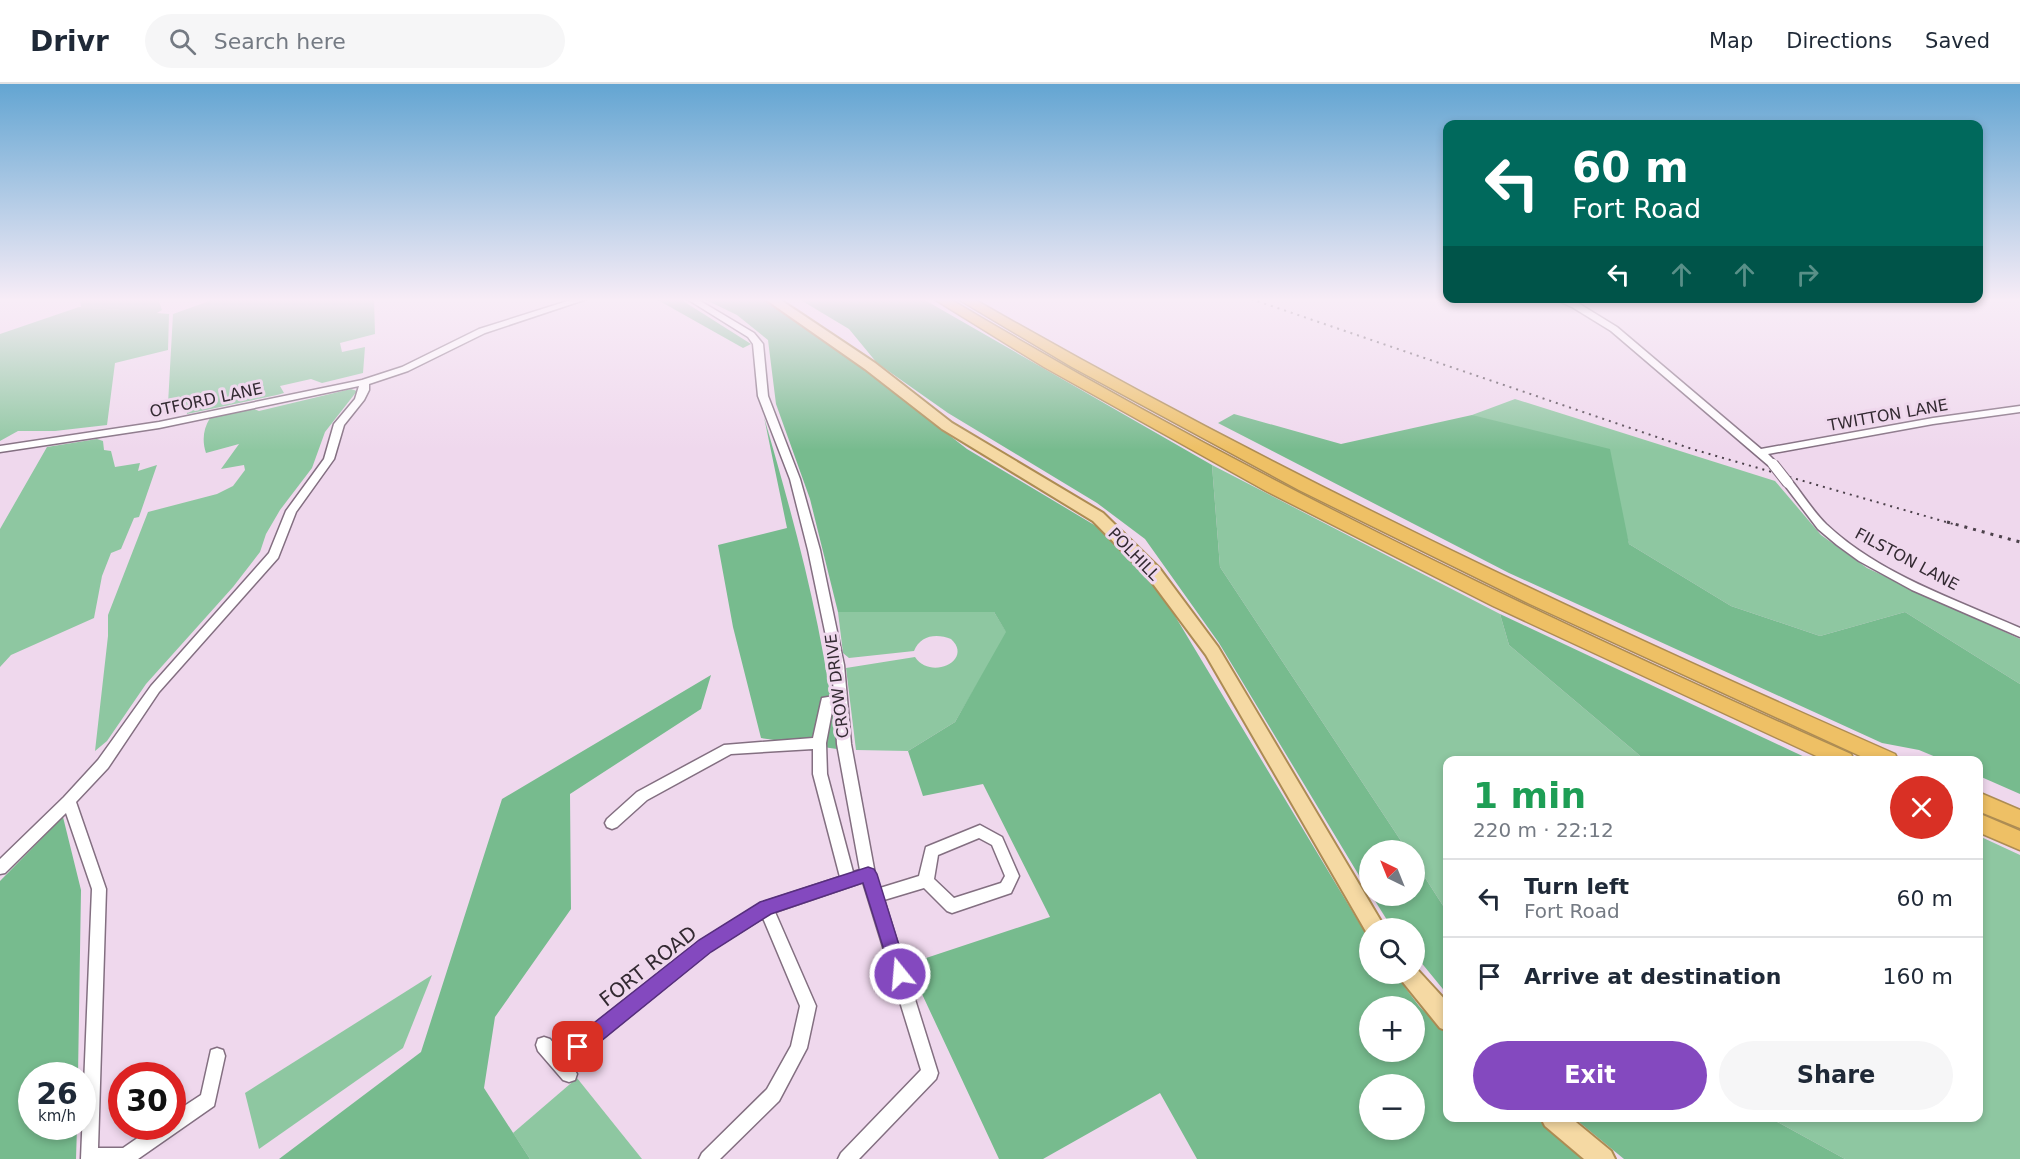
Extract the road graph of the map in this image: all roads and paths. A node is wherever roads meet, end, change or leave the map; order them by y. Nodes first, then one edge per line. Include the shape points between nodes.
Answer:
1 (445, 349) edge
2 (759, 349) edge
3 (845, 349) edge
4 (1027, 349) edge
5 (1053, 349) edge
6 (1637, 349) edge
7 (364, 382) junction
8 (2020, 409) edge
9 (0, 449) edge
10 (1761, 452) junction
11 (2020, 633) edge
12 (841, 699) junction
13 (819, 743) junction
14 (1835, 756) edge
15 (1879, 756) edge
16 (69, 801) junction
17 (1983, 803) edge
18 (2020, 819) edge
19 (612, 823) dead end
20 (1983, 824) edge
21 (2020, 841) edge
22 (0, 868) edge
23 (868, 874) junction
24 (848, 881) junction
25 (926, 881) junction
26 (876, 896) junction
27 (766, 908) junction
28 (1369, 918) edge
29 (1418, 984) edge
30 (1443, 1014) edge
31 (544, 1045) dead end
32 (218, 1056) dead end
33 (186, 1115) edge
34 (1558, 1122) edge
35 (151, 1140) edge
36 (708, 1159) edge
37 (847, 1159) edge
38 (1603, 1159) edge

1 - 7 street, OTFORD LANE via 405,369
2 - 12 street, CROW DRIVE via 764,396 795,479 814,550
3 - 28 main road, POLHILL via 947,426 1098,517 1154,573 1212,651
4 - 14 highway via 1294,497 1544,621
5 - 15 highway via 1336,502 1585,623
6 - 10 street
7 - 9 street, OTFORD LANE via 159,425
7 - 16 street via 359,400 339,424 329,459 291,512 274,555 155,689 102,764
8 - 10 street, TWITTON LANE
10 - 11 street, FILSTON LANE, bridge via 1822,527 1856,554
12 - 13 street via 827,702
12 - 23 street, CROW DRIVE via 844,744
13 - 19 street via 729,749 642,796
13 - 24 street via 820,774
16 - 22 street
16 - 35 street via 99,889 89,1157 126,1157
17 - 18 highway
20 - 21 highway
23 - 24 street, FORT ROAD
23 - 26 street, CROW DRIVE
24 - 27 street, FORT ROAD
25 - 25 street via 952,906 1006,888 1012,876 997,841 980,831 931,851
25 - 26 street
26 - 37 street, CROW DRIVE via 930,1073
27 - 31 street, FORT ROAD via 705,946 564,1068
27 - 36 street via 808,1006 800,1048 773,1095
29 - 30 main road
32 - 33 street via 208,1100
34 - 38 main road

